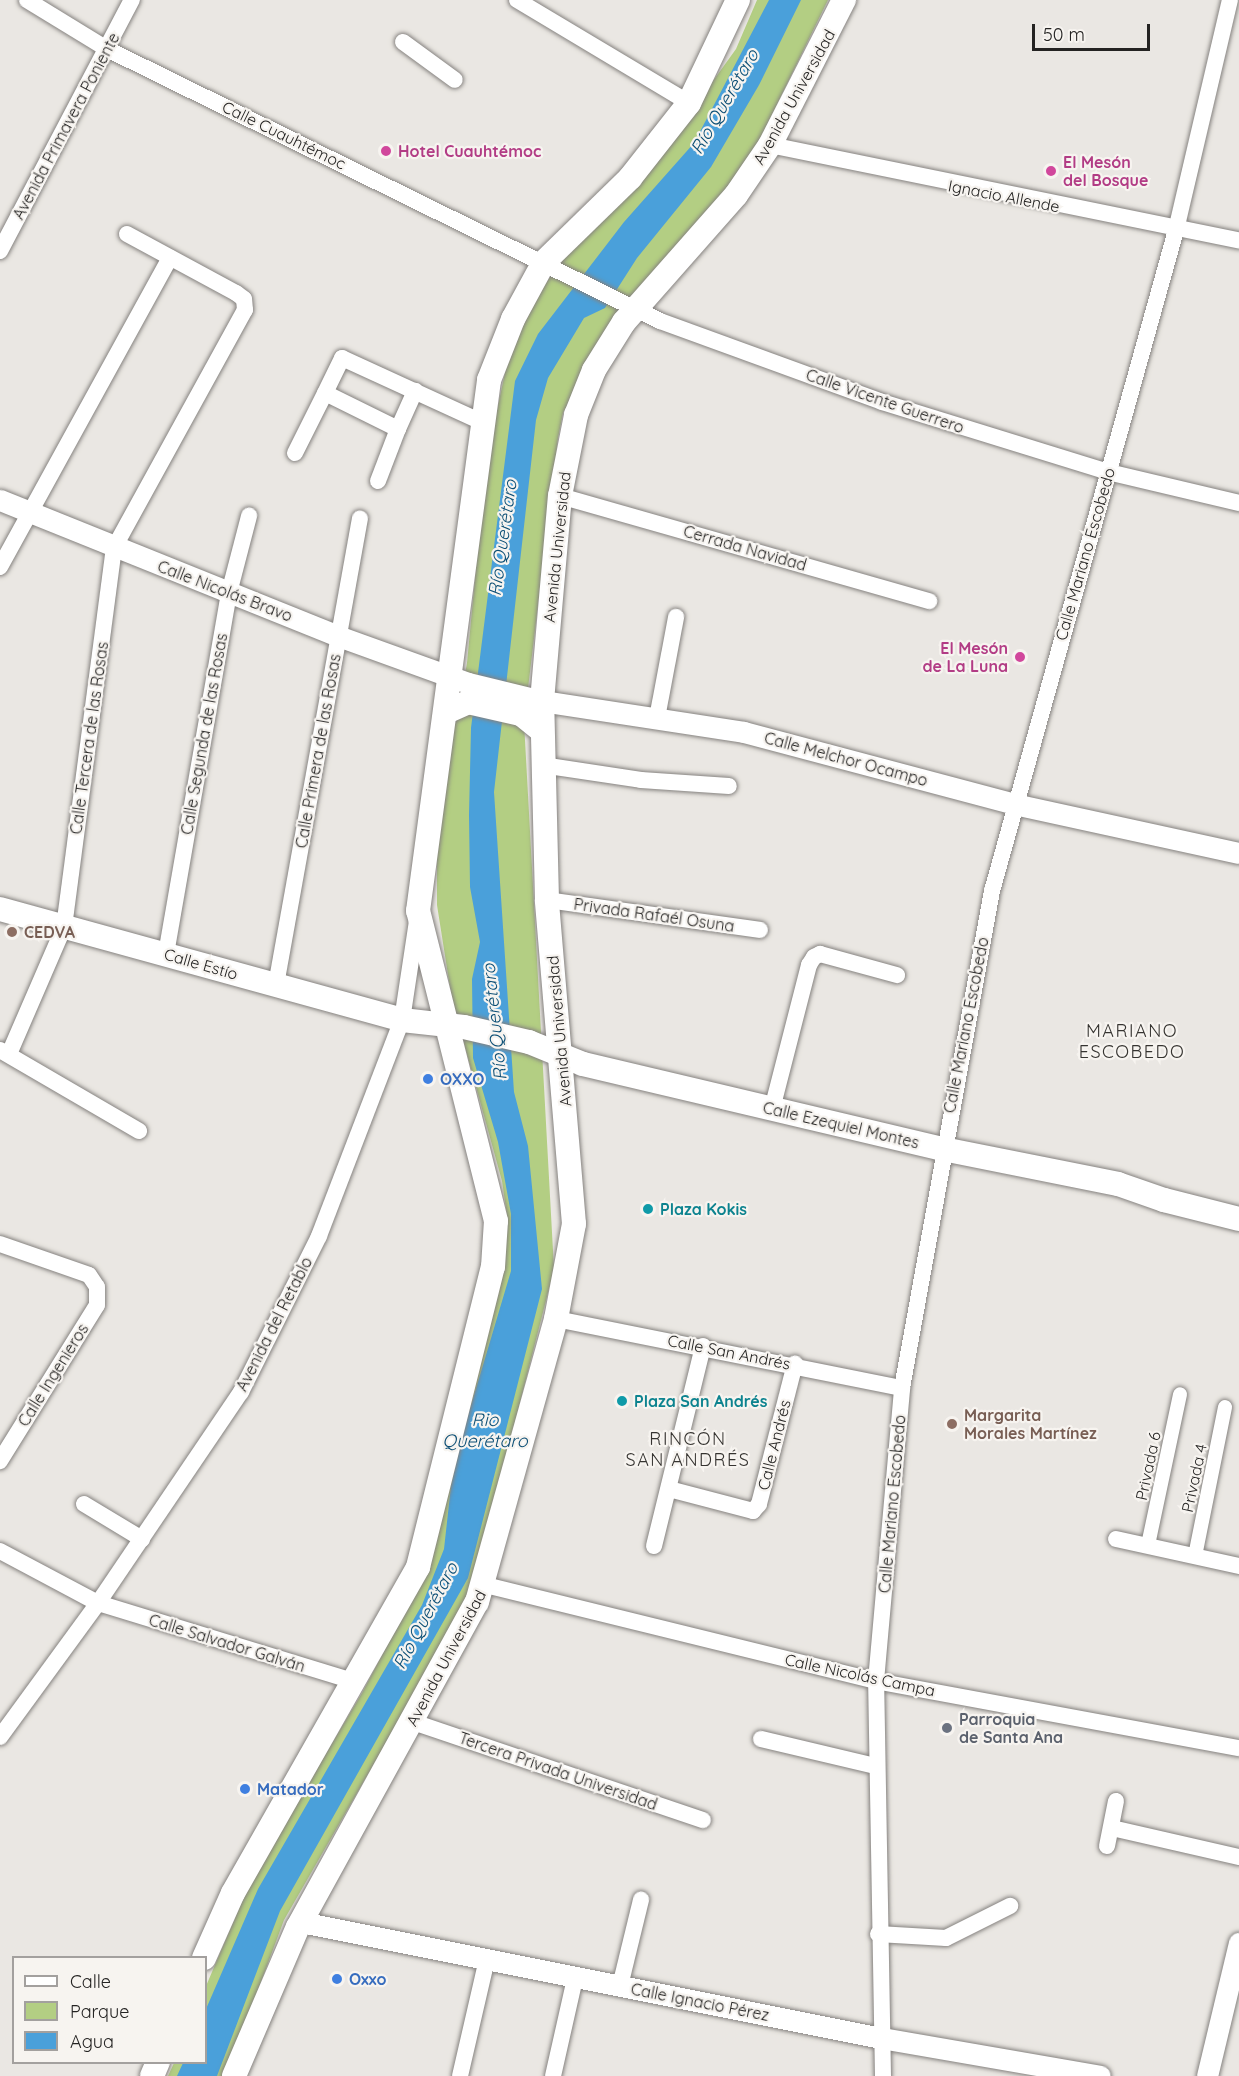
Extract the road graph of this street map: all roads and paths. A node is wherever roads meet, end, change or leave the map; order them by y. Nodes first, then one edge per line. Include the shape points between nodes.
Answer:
1 (27, 0) edge
2 (132, 0) edge
3 (518, 0) edge
4 (738, 0) edge
5 (844, 0) edge
6 (1230, 0) edge
7 (404, 42) dead end
8 (107, 49) junction
9 (454, 80) dead end
10 (689, 103) junction
11 (770, 145) junction
12 (1176, 230) junction
13 (127, 234) dead end
14 (1239, 240) edge
15 (0, 251) edge
16 (170, 258) junction
17 (551, 266) junction
18 (624, 305) junction
19 (416, 391) junction
20 (326, 393) junction
21 (484, 423) junction
22 (398, 429) junction
23 (295, 453) dead end
24 (1108, 472) junction
25 (378, 481) dead end
26 (560, 496) junction
27 (0, 501) edge
28 (1239, 503) edge
29 (27, 512) junction
30 (249, 516) dead end
31 (360, 518) dead end
32 (114, 548) junction
33 (0, 567) edge
34 (229, 593) junction
35 (929, 601) dead end
36 (676, 617) dead end
37 (338, 636) junction
38 (462, 688) junction
39 (526, 703) junction
40 (657, 718) junction
41 (542, 765) junction
42 (729, 786) dead end
43 (1014, 804) junction
44 (1239, 853) edge
45 (547, 900) junction
46 (0, 909) edge
47 (418, 911) junction
48 (64, 927) junction
49 (760, 930) dead end
50 (166, 954) junction
51 (897, 975) dead end
52 (276, 985) junction
53 (402, 1020) junction
54 (454, 1026) junction
55 (5, 1052) edge
56 (561, 1055) junction
57 (772, 1109) junction
58 (139, 1131) dead end
59 (943, 1149) junction
60 (1239, 1219) edge
61 (0, 1244) edge
62 (556, 1319) junction
63 (703, 1346) junction
64 (795, 1364) junction
65 (902, 1388) junction
66 (1180, 1394) dead end
67 (1226, 1407) dead end
68 (0, 1461) edge
69 (669, 1490) junction
70 (84, 1504) dead end
71 (142, 1539) junction
72 (1116, 1539) dead end
73 (1148, 1545) junction
74 (654, 1546) dead end
75 (0, 1551) edge
76 (1195, 1556) junction
77 (1239, 1566) edge
78 (484, 1585) junction
79 (99, 1603) junction
80 (876, 1681) junction
81 (356, 1682) junction
82 (413, 1722) junction
83 (0, 1737) edge
84 (761, 1739) dead end
85 (1239, 1748) edge
86 (875, 1766) junction
87 (1116, 1801) dead end
88 (703, 1820) dead end
89 (1112, 1828) junction
90 (1107, 1846) dead end
91 (1239, 1857) edge
92 (641, 1900) dead end
93 (1010, 1906) dead end
94 (301, 1922) junction
95 (878, 1934) junction
96 (1239, 1943) edge
97 (205, 1956) edge
98 (487, 1959) junction
99 (575, 1977) junction
100 (621, 1986) junction
101 (881, 2038) junction
102 (234, 2076) edge
103 (460, 2076) edge
104 (553, 2076) edge
105 (883, 2076) edge
106 (1100, 2076) edge
107 (1207, 2076) edge

1 - 8 street, Calle Cuauhtémoc
2 - 8 street, Avenida Primavera Poniente
3 - 10 street
4 - 10 main road
5 - 11 main road, Avenida Universidad
6 - 12 street, Calle Mariano Escobedo
7 - 9 street
8 - 15 street, Avenida Primavera Poniente
8 - 17 street, Calle Cuauhtémoc
10 - 17 main road via 630,178
11 - 12 street, Ignacio Allende
11 - 18 main road, Avenida Universidad via 736,195
12 - 14 street, Ignacio Allende
12 - 24 street, Calle Mariano Escobedo
13 - 16 street
16 - 29 street
16 - 32 street via 237,293 244,299 245,310
17 - 18 street, Calle Vicente Guerrero
17 - 21 main road via 513,319 489,380
18 - 24 street, Calle Vicente Guerrero via 882,402
18 - 26 main road, Avenida Universidad via 582,394
19 - 20 street via 342,358
19 - 21 street
19 - 22 street
20 - 22 street
20 - 23 street
21 - 38 main road
22 - 25 street
24 - 28 street, Calle Vicente Guerrero
24 - 43 street, Calle Mariano Escobedo
26 - 35 street, Cerrada Navidad
26 - 39 main road, Avenida Universidad
27 - 29 street, Calle Nicolás Bravo
29 - 32 street, Calle Nicolás Bravo
29 - 33 street
30 - 34 street, Calle Segunda de las Rosas
31 - 37 street, Calle Primera de las Rosas
32 - 34 street, Calle Nicolás Bravo
32 - 48 street, Calle Tercera de las Rosas
34 - 37 street, Calle Nicolás Bravo
34 - 50 street, Calle Segunda de las Rosas
36 - 40 street
37 - 38 street, Calle Nicolás Bravo
37 - 52 street, Calle Primera de las Rosas
38 - 39 main road
38 - 47 main road via 446,712
39 - 40 street, Calle Melchor Ocampo
39 - 41 main road, Avenida Universidad via 542,731
40 - 43 street, Calle Melchor Ocampo via 836,754
41 - 42 street via 641,780
41 - 45 main road, Avenida Universidad
43 - 44 street, Calle Melchor Ocampo
43 - 59 street, Calle Mariano Escobedo via 990,899
45 - 49 street, Privada Rafaél Osuna
45 - 56 main road, Avenida Universidad
46 - 48 main road, Calle Estío
47 - 53 street, Avenida del Retablo
47 - 54 main road
48 - 50 main road, Calle Estío
48 - 55 street, Calle Tercera de las Rosas
50 - 52 main road, Calle Estío
51 - 57 street via 820,954 814,957 808,965
52 - 53 main road, Calle Estío
53 - 54 main road
53 - 71 street, Avenida del Retablo via 318,1236 241,1392
54 - 56 main road, Calle Ezequiel Montes via 529,1042
54 - 81 main road via 496,1221 493,1267 418,1567
55 - 58 street
56 - 57 main road, Calle Ezequiel Montes
56 - 62 main road, Avenida Universidad via 574,1224
57 - 59 main road, Calle Ezequiel Montes
59 - 60 main road, Calle Ezequiel Montes via 1118,1184
59 - 65 street, Calle Mariano Escobedo
61 - 68 street, Calle Ingenieros via 88,1275 97,1287 97,1305
62 - 63 street, Calle San Andrés
62 - 78 main road, Avenida Universidad
63 - 64 street, Calle San Andrés
63 - 69 street
64 - 65 street, Calle San Andrés
64 - 69 street, Calle Andrés via 759,1504 753,1511
65 - 80 street, Calle Mariano Escobedo
66 - 73 street, Privada 6
67 - 76 street, Privada 4
69 - 74 street
70 - 71 street
71 - 79 street, Avenida del Retablo
72 - 73 street
73 - 76 street
75 - 79 street, Calle Salvador Galván
76 - 77 street
78 - 80 street, Calle Nicolás Campa
78 - 82 main road, Avenida Universidad
79 - 81 street, Calle Salvador Galván
79 - 83 street, Avenida del Retablo
80 - 85 street, Calle Nicolás Campa
80 - 86 street, Calle Mariano Escobedo
81 - 97 main road via 234,1893
82 - 88 street, Tercera Privada Universidad
82 - 94 main road, Avenida Universidad
84 - 86 street
86 - 95 street, Calle Mariano Escobedo
87 - 89 street
89 - 90 street
89 - 91 street
92 - 100 street
93 - 95 street via 946,1938
94 - 98 street, Calle Ignacio Pérez
94 - 102 main road, Avenida Universidad
95 - 101 street, Calle Mariano Escobedo
96 - 107 street
98 - 99 street, Calle Ignacio Pérez
98 - 103 street
99 - 100 street, Calle Ignacio Pérez
99 - 104 street
100 - 101 street, Calle Ignacio Pérez
101 - 105 street, Calle Mariano Escobedo
101 - 106 street, Calle Ignacio Pérez

